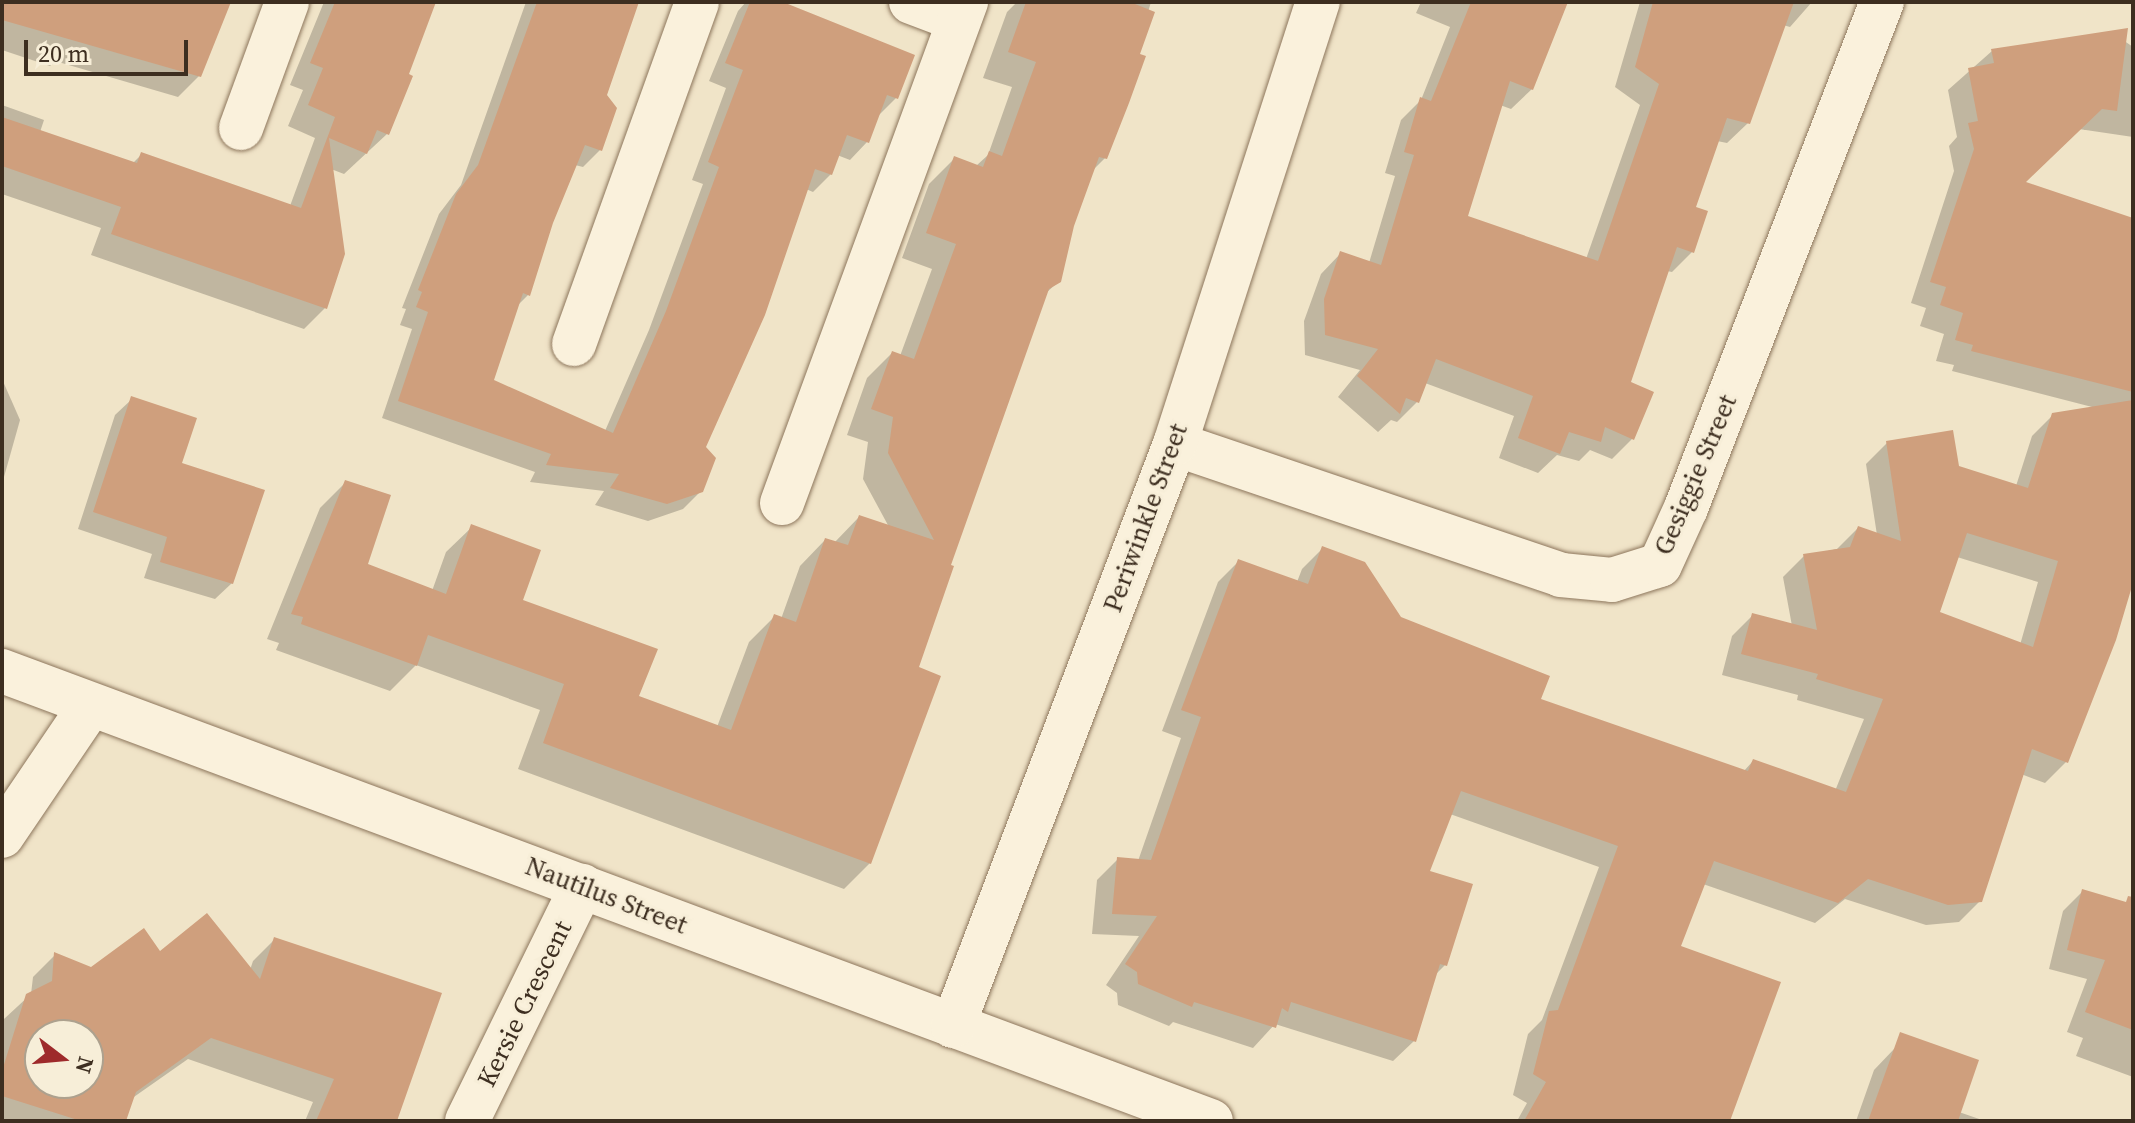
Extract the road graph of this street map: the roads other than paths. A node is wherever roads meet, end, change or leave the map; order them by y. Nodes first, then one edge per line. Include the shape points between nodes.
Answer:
1 (287, 2) edge
2 (697, 2) edge
3 (911, 2) edge
4 (1318, 2) edge
5 (1882, 2) edge
6 (963, 11) edge
7 (241, 128) dead end
8 (574, 344) dead end
9 (1175, 444) junction
10 (782, 503) dead end
11 (2, 671) edge
12 (90, 706) junction
13 (2, 836) edge
14 (582, 886) junction
15 (953, 1026) junction
16 (467, 1121) edge
17 (1211, 1121) edge

1 - 7 street
2 - 8 street
3 - 6 street
4 - 9 street, Periwinkle Street
5 - 9 street, Gesiggie Street via 1660,565 1612,580 1561,575
6 - 10 street
9 - 15 street, Periwinkle Street
11 - 12 street, Nautilus Street
12 - 13 street
12 - 14 street, Nautilus Street
14 - 15 street, Nautilus Street
14 - 16 street, Kersie Crescent
15 - 17 street, Nautilus Street

